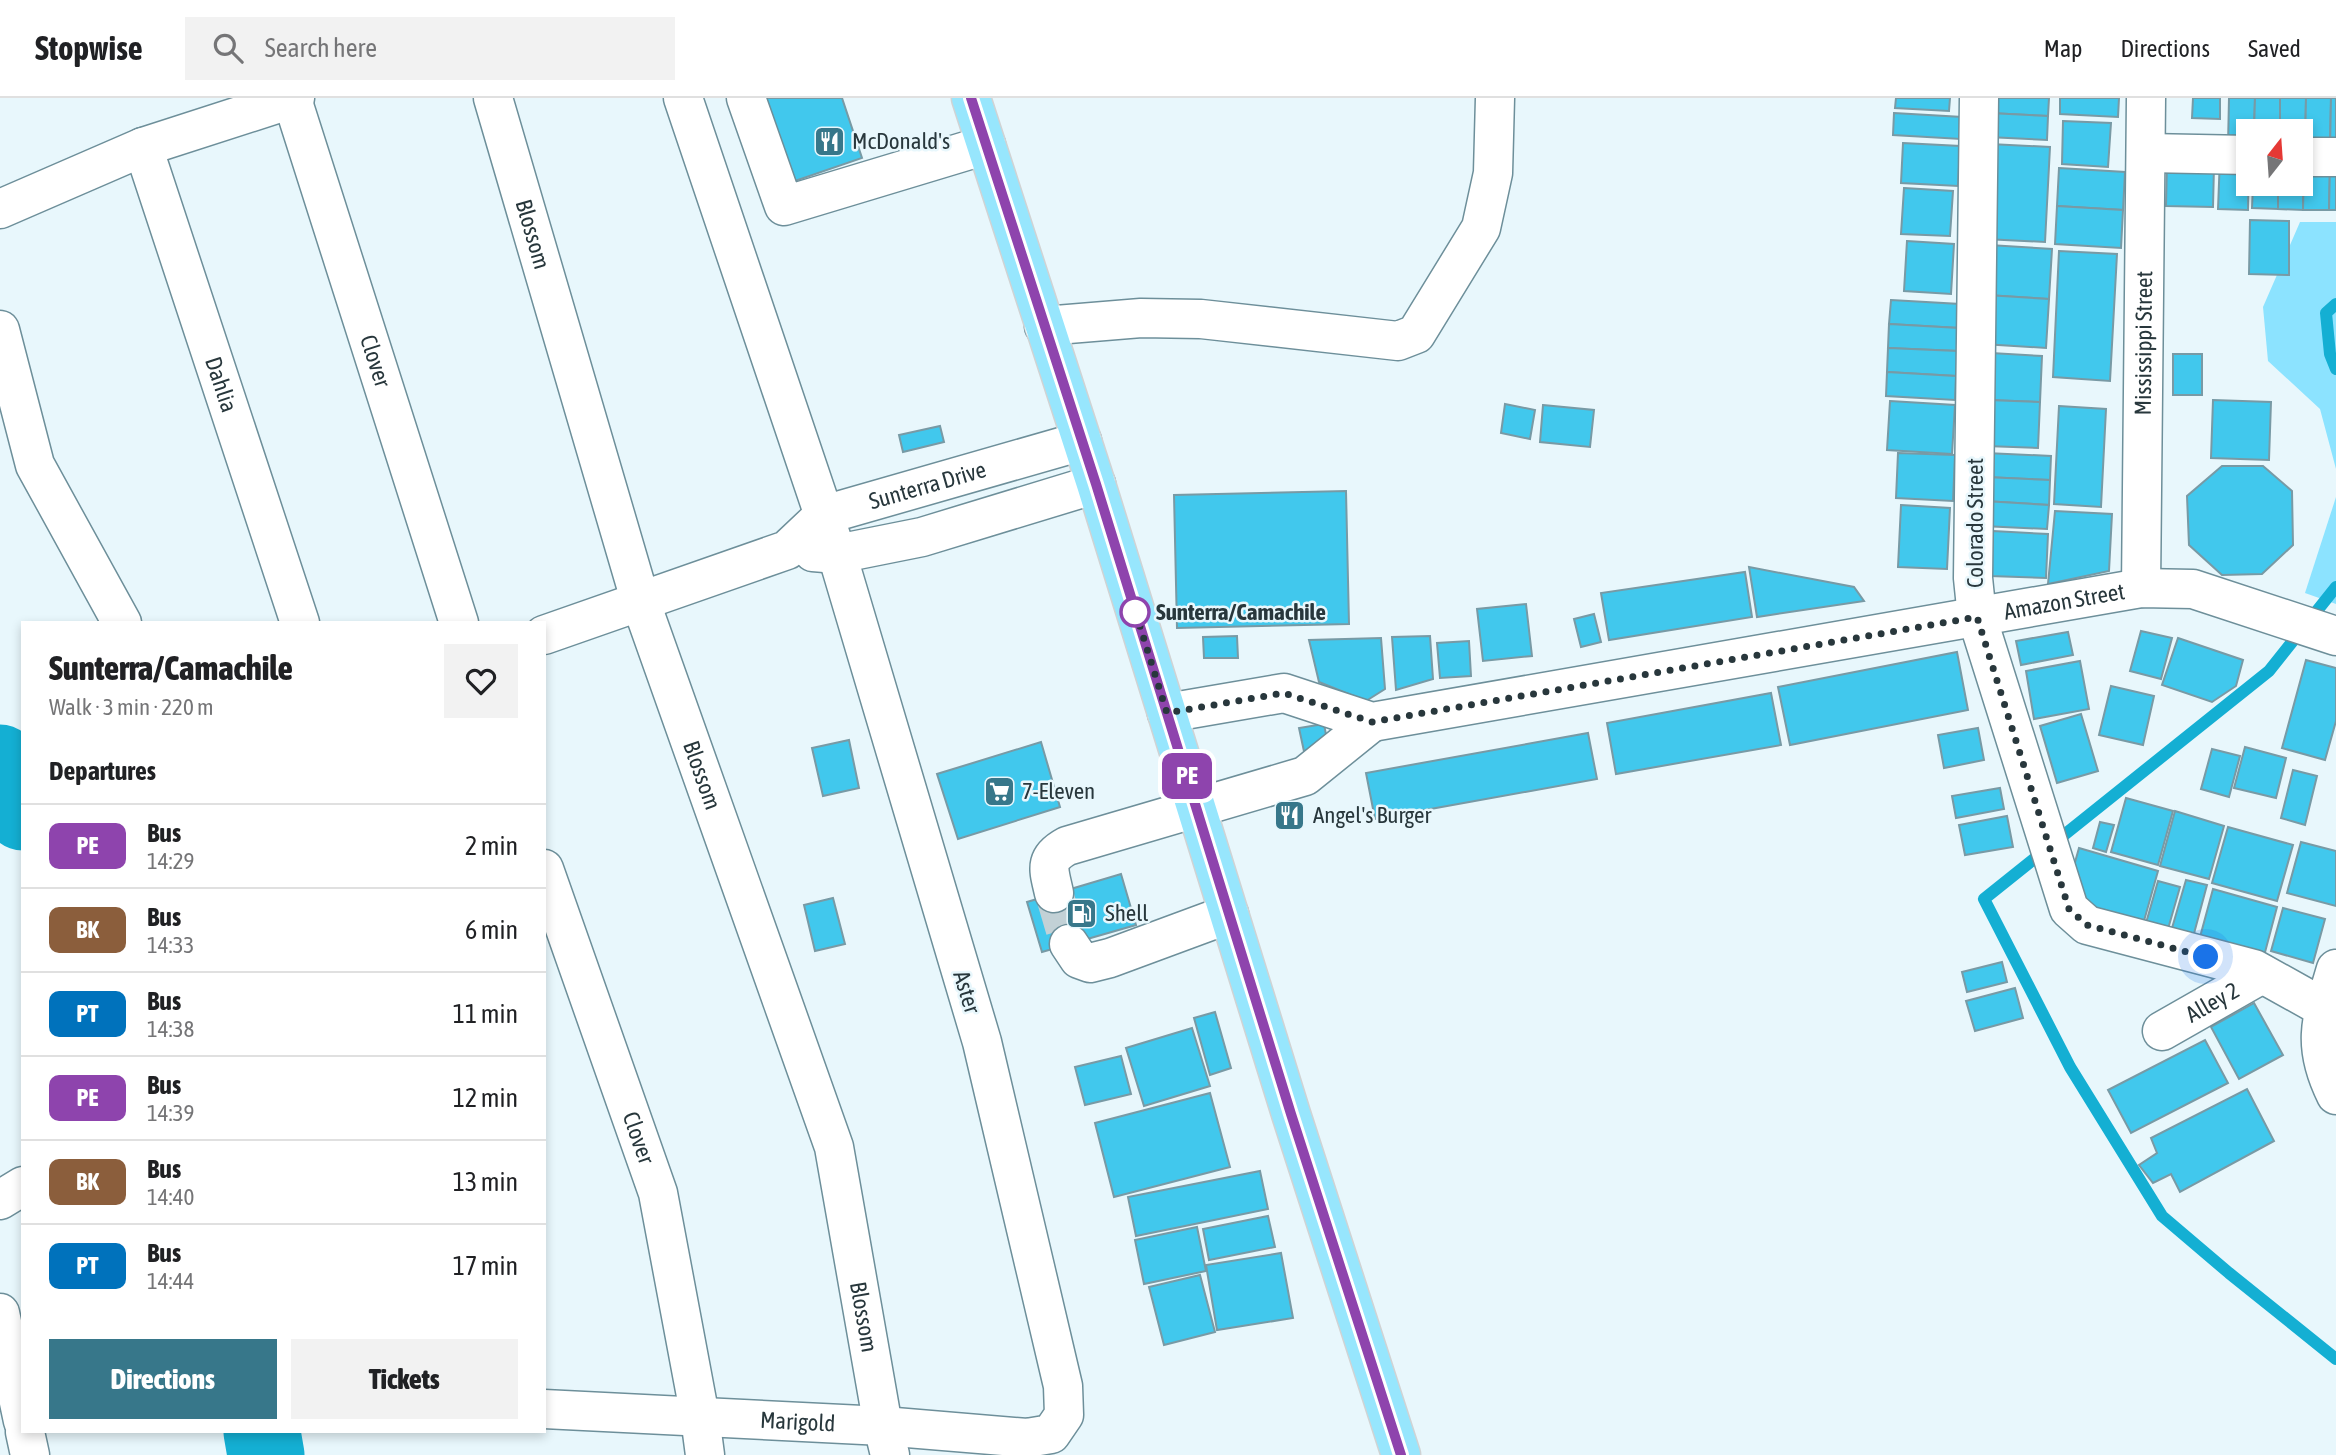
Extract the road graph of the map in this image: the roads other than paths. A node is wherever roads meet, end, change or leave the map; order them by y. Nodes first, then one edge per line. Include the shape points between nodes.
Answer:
1 (493, 98) edge
2 (683, 98) edge
3 (746, 98) edge
4 (971, 98) edge
5 (1495, 98) edge
6 (1979, 98) edge
7 (2146, 98) edge
8 (294, 99) edge
9 (986, 145) junction
10 (143, 147) junction
11 (2147, 153) junction
12 (2236, 155) edge
13 (2314, 157) edge
14 (2336, 158) edge
15 (0, 209) edge
16 (1044, 326) junction
17 (0, 330) edge
18 (1082, 441) junction
19 (1096, 484) junction
20 (824, 516) junction
21 (787, 550) junction
22 (836, 554) junction
23 (2141, 588) junction
24 (641, 603) junction
25 (1977, 617) junction
26 (121, 621) edge
27 (299, 621) edge
28 (458, 621) edge
29 (546, 634) edge
30 (2336, 636) edge
31 (1167, 713) junction
32 (1372, 722) junction
33 (1196, 808) junction
34 (546, 875) edge
35 (1054, 893) tunnel mouth
36 (1229, 914) junction
37 (1069, 944) tunnel mouth
38 (2336, 969) edge
39 (2262, 974) junction
40 (2330, 1010) edge
41 (2162, 1031) dead end
42 (2336, 1095) edge
43 (21, 1187) edge
44 (0, 1199) edge
45 (0, 1313) edge
46 (546, 1409) edge
47 (21, 1412) edge
48 (700, 1417) junction
49 (25, 1433) edge
50 (1051, 1434) joint
51 (886, 1441) edge
52 (30, 1455) edge
53 (705, 1455) edge
54 (1401, 1455) edge

1 - 24 street, Blossom
2 - 20 street, Aster
3 - 9 street via 784,206
4 - 9 main road
5 - 16 street via 1493,173 1480,228 1416,334 1398,341 1189,319
6 - 25 street, Colorado Street via 1973,578
7 - 11 street, Mississippi Street
8 - 10 street
8 - 28 street, Clover
9 - 16 main road
10 - 15 street
10 - 27 street, Dahlia
11 - 12 street
11 - 23 street, Mississippi Street
13 - 14 street
16 - 18 main road
17 - 26 street via 35,466
18 - 19 main road
18 - 20 street, Sunterra Drive
19 - 22 street, Sunterra Drive via 922,537
19 - 31 main road
20 - 21 street, Sunterra Drive
20 - 22 street, Aster
21 - 22 street, Sunterra Drive
21 - 24 street, Sunterra Drive
22 - 50 street, Aster via 982,1042 1063,1386 1064,1415
23 - 25 street, Amazon Street
23 - 30 street, Amazon Street via 2193,589
24 - 29 street, Sunterra Drive
24 - 51 street, Blossom via 834,1147
25 - 32 street, Amazon Street
25 - 39 street, Colorado Street via 2069,909 2087,925
31 - 32 street, Amazon Street via 1284,693
31 - 33 main road
32 - 33 street, Amazon Street via 1305,776
33 - 35 street, Amazon Street via 1067,846 1054,854 1048,866
33 - 36 main road
34 - 48 street, Clover via 658,1194
36 - 37 street via 1090,962 1079,959
36 - 54 main road
38 - 40 street
39 - 40 street, Colorado Street
39 - 41 street, Alley 2
40 - 42 street via 2319,1035 2321,1057
43 - 44 street
45 - 47 street
46 - 48 street, Marigold
48 - 51 street, Marigold
48 - 53 street, Clover
49 - 52 street
50 - 51 street, Marigold

